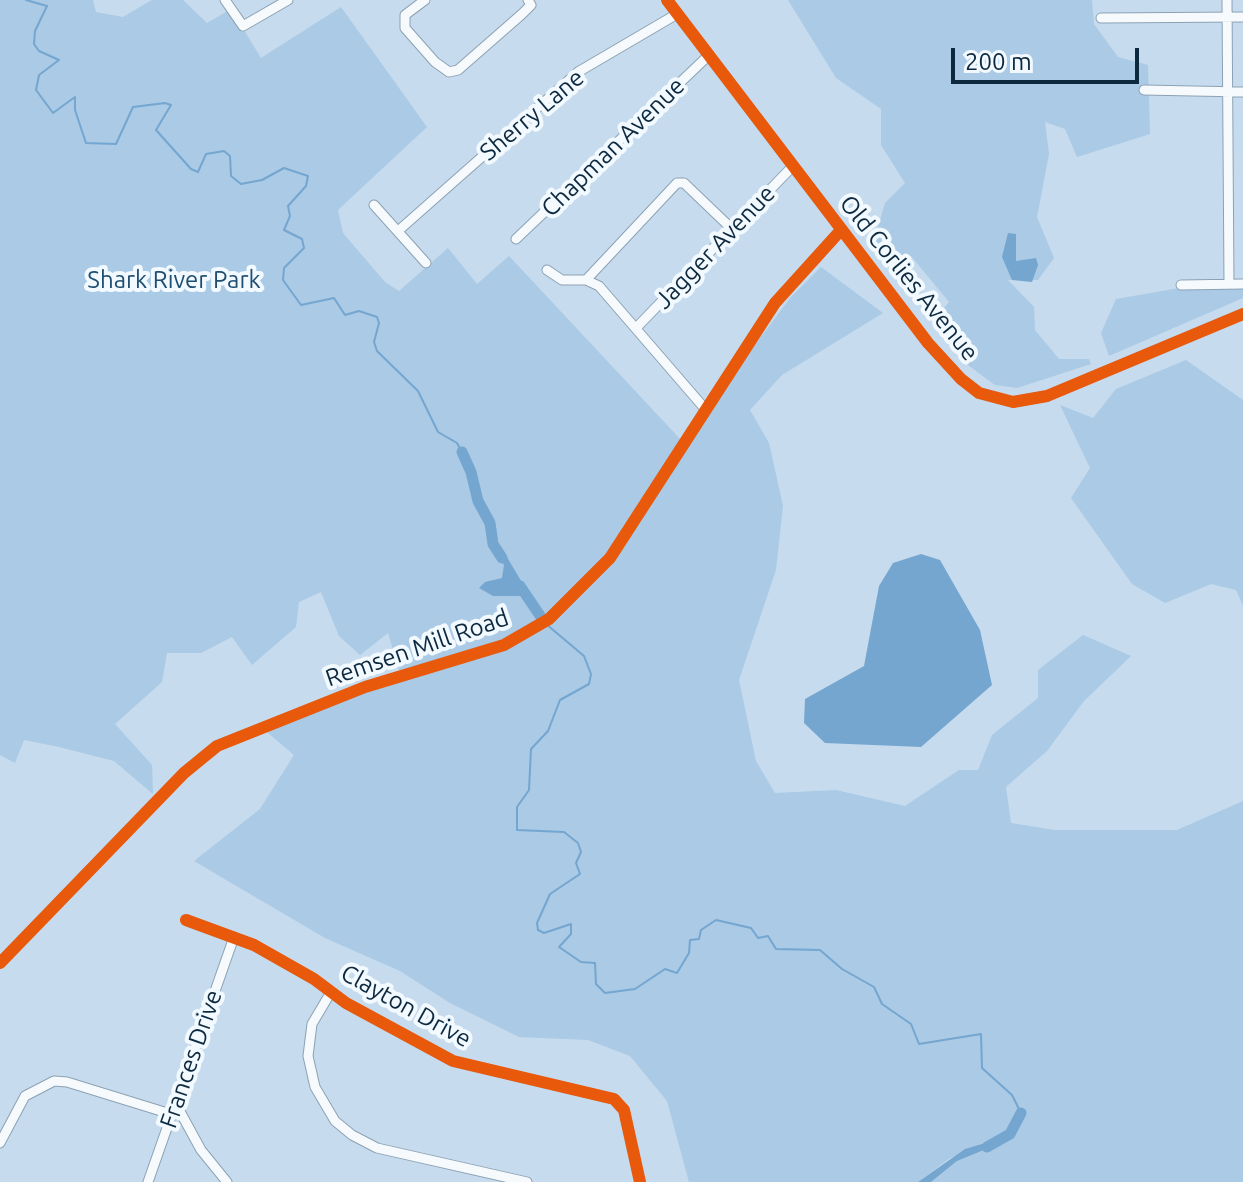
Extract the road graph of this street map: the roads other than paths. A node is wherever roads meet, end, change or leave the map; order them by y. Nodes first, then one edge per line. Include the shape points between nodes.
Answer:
1 (225, 0) edge
2 (288, 0) edge
3 (425, 0) edge
4 (667, 0) edge
5 (1227, 0) edge
6 (532, 2) edge
7 (677, 14) junction
8 (1227, 17) junction
9 (1243, 17) edge
10 (1101, 18) dead end
11 (709, 55) junction
12 (1144, 90) dead end
13 (1228, 90) junction
14 (1243, 92) edge
15 (793, 166) junction
16 (374, 205) dead end
17 (732, 229) junction
18 (841, 230) junction
19 (398, 231) junction
20 (516, 239) dead end
21 (426, 263) dead end
22 (547, 270) dead end
23 (586, 280) junction
24 (1229, 284) junction
25 (1243, 284) edge
26 (1181, 285) dead end
27 (1243, 314) edge
28 (636, 328) junction
29 (706, 410) junction
30 (186, 920) dead end
31 (234, 937) junction
32 (0, 963) edge
33 (331, 992) junction
34 (175, 1111) junction
35 (0, 1143) edge
36 (148, 1182) edge
37 (227, 1182) edge
38 (527, 1182) edge
39 (640, 1182) edge

1 - 2 street via 243,26
3 - 6 street via 407,12 403,24 449,72 458,70
4 - 7 street, Old Corlies Avenue
5 - 8 street
7 - 11 street, Old Corlies Avenue
7 - 19 street, Sherry Lane via 578,72
8 - 9 street
8 - 10 street
8 - 13 street
11 - 15 street, Old Corlies Avenue
11 - 20 street, Chapman Avenue
12 - 13 street
13 - 14 street
13 - 24 street
15 - 17 street, Jagger Avenue
15 - 18 street, Old Corlies Avenue
16 - 19 street
17 - 23 street via 684,183 677,183
17 - 28 street, Jagger Avenue
18 - 27 street, Old Corlies Avenue via 945,363 974,389 999,401 1025,401 1083,384
18 - 29 street, Remsen Mill Road via 775,303
19 - 21 street
22 - 23 street via 562,280
23 - 28 street via 599,286
24 - 25 street
24 - 26 street
28 - 29 street
29 - 32 street, Remsen Mill Road via 610,558 539,627 494,648 365,687 217,746 184,773
30 - 31 street, Clayton Drive
31 - 33 street, Clayton Drive via 283,960
31 - 34 street, Frances Drive
33 - 38 street via 312,1024 308,1056 319,1097 335,1121 377,1148
33 - 39 street, Clayton Drive via 453,1061 616,1100 624,1110
34 - 35 street via 54,1081 25,1096
34 - 36 street, Frances Drive
34 - 37 street

